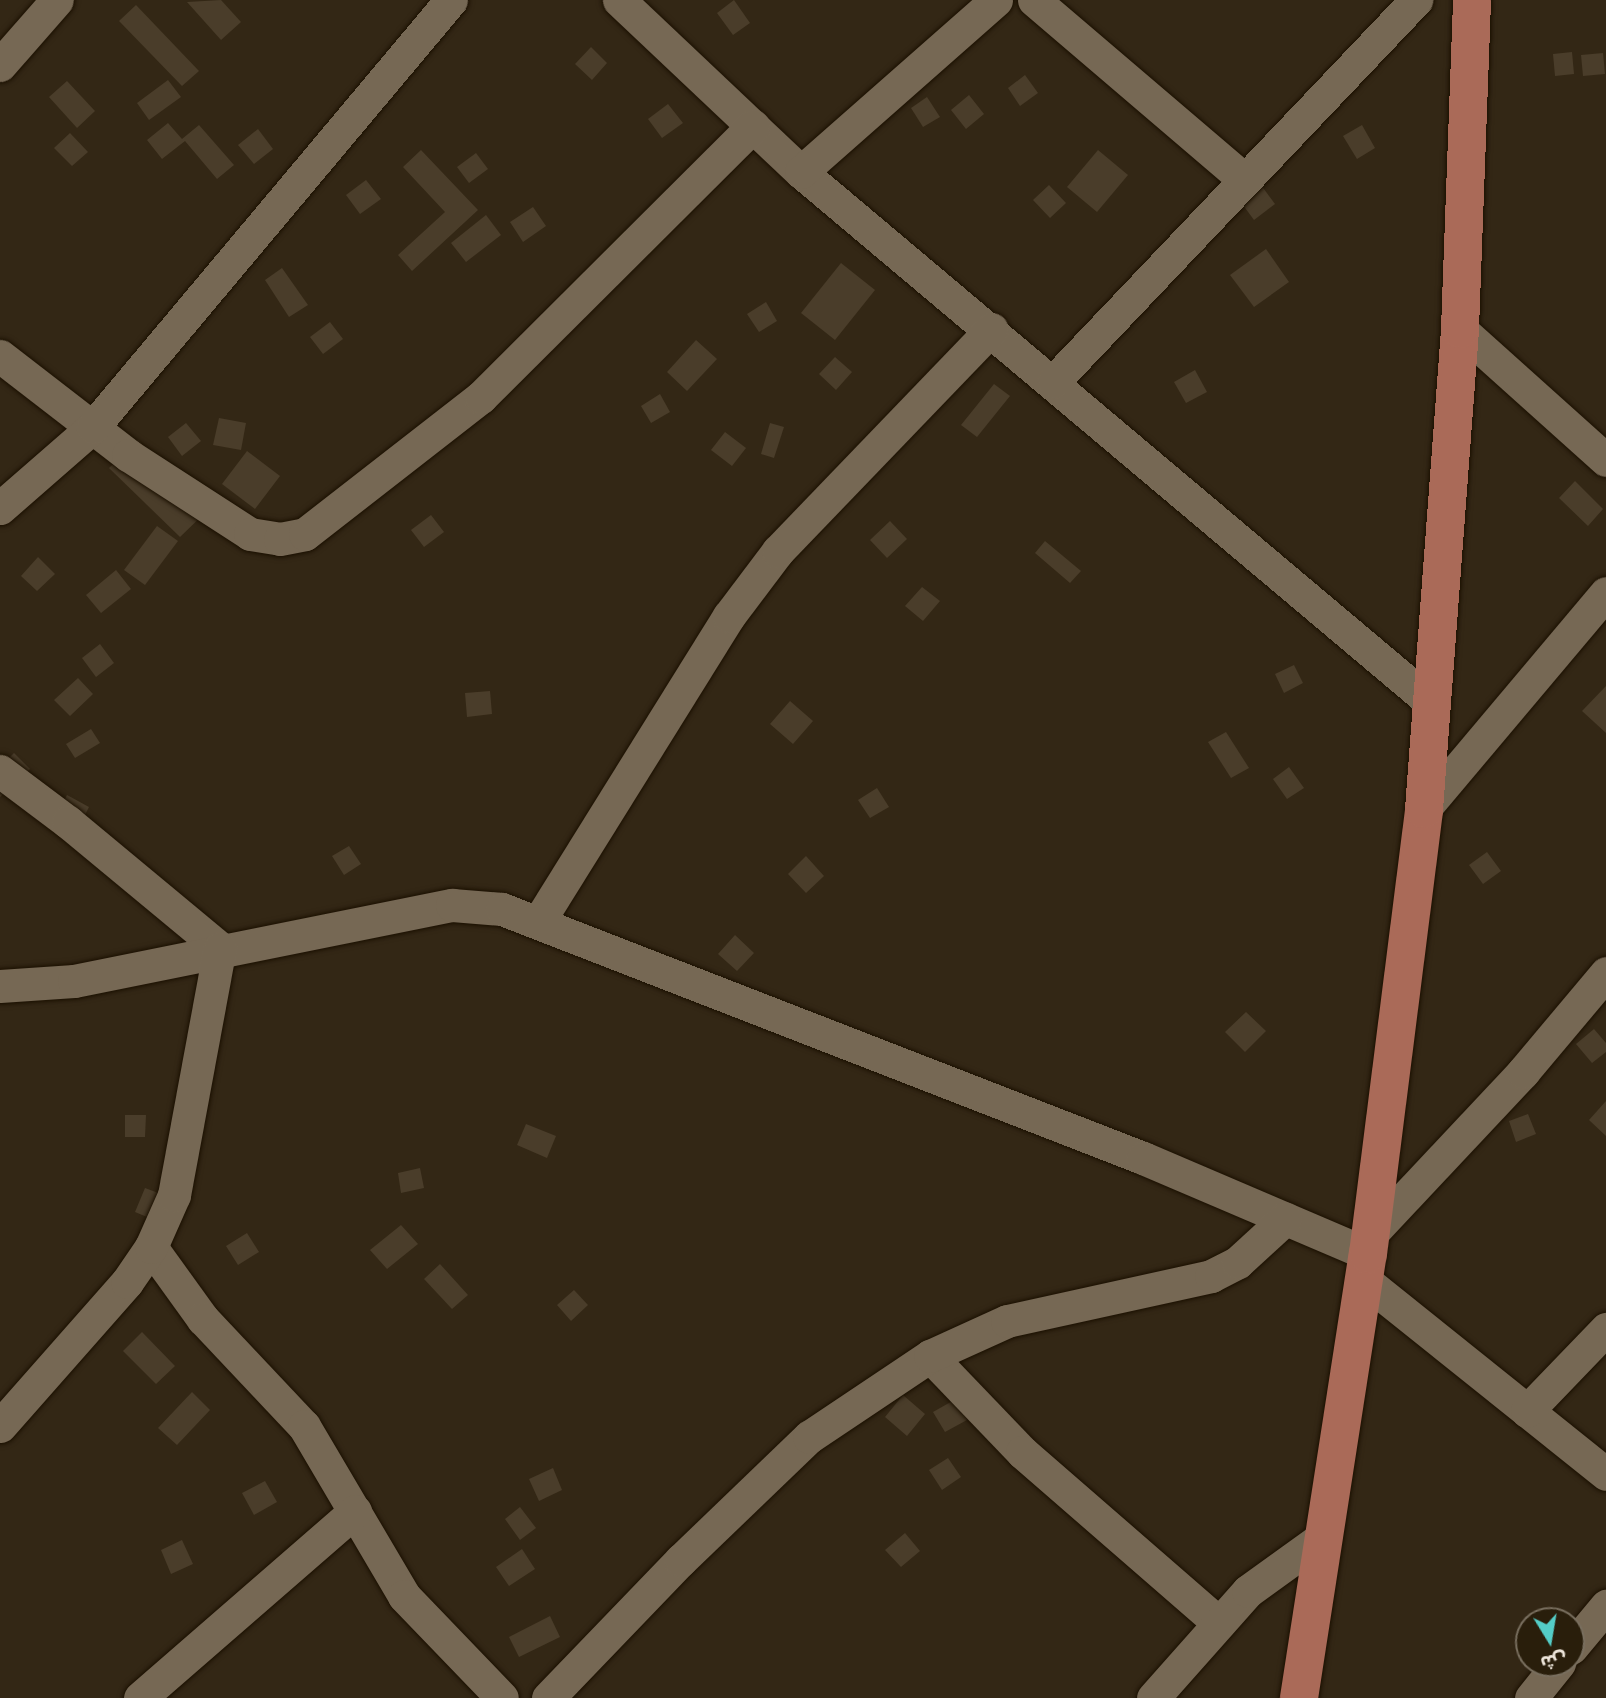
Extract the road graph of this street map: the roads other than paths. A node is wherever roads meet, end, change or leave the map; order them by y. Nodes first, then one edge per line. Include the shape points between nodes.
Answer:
1 (57, 0) edge
2 (451, 0) edge
3 (619, 0) edge
4 (996, 0) edge
5 (1034, 0) edge
6 (1416, 0) edge
7 (1472, 0) edge
8 (0, 65) edge
9 (753, 126) junction
10 (801, 172) junction
11 (1245, 180) junction
12 (992, 329) junction
13 (1460, 329) junction
14 (0, 356) edge
15 (1054, 381) junction
16 (93, 427) junction
17 (1606, 460) edge
18 (0, 508) edge
19 (1606, 593) edge
20 (1433, 704) junction
21 (0, 771) edge
22 (1424, 809) junction
23 (540, 921) junction
24 (220, 948) junction
25 (1606, 973) edge
26 (5, 992) edge
27 (1285, 1219) junction
28 (151, 1247) junction
29 (1367, 1257) junction
30 (1606, 1329) edge
31 (930, 1356) junction
32 (1527, 1410) junction
33 (0, 1426) edge
34 (1606, 1474) edge
35 (355, 1511) junction
36 (1324, 1537) junction
37 (1606, 1606) edge
38 (1219, 1623) junction
39 (1585, 1631) edge
40 (1548, 1677) edge
41 (139, 1698) edge
42 (502, 1698) edge
43 (548, 1698) edge
44 (1153, 1698) edge
45 (1299, 1698) edge
46 (1531, 1698) edge

1 - 8 street
2 - 16 street
3 - 9 street
4 - 10 street
5 - 11 street
6 - 11 street
7 - 13 main road
9 - 10 street
9 - 16 street via 481,397 305,534 280,540 250,534
10 - 12 street
11 - 15 street
12 - 15 street
12 - 23 street via 778,551 729,616
13 - 17 street
13 - 20 main road
14 - 16 street
15 - 20 street
16 - 18 street
19 - 22 street
20 - 22 main road
21 - 24 street
22 - 29 main road
23 - 24 street via 502,909 452,905
23 - 27 street via 625,960 1143,1158
24 - 26 street
24 - 28 street via 174,1195
25 - 29 street
27 - 29 street
27 - 31 street via 1238,1262 1210,1276 1007,1321
28 - 33 street via 127,1282
28 - 35 street via 203,1319 304,1426
29 - 32 street
29 - 36 main road
30 - 32 street
31 - 38 street via 1023,1452
31 - 43 street via 809,1437 681,1560
32 - 34 street
35 - 41 street
35 - 42 street via 404,1596
36 - 38 street via 1248,1591
36 - 45 main road
37 - 39 street
38 - 44 street
40 - 46 street

